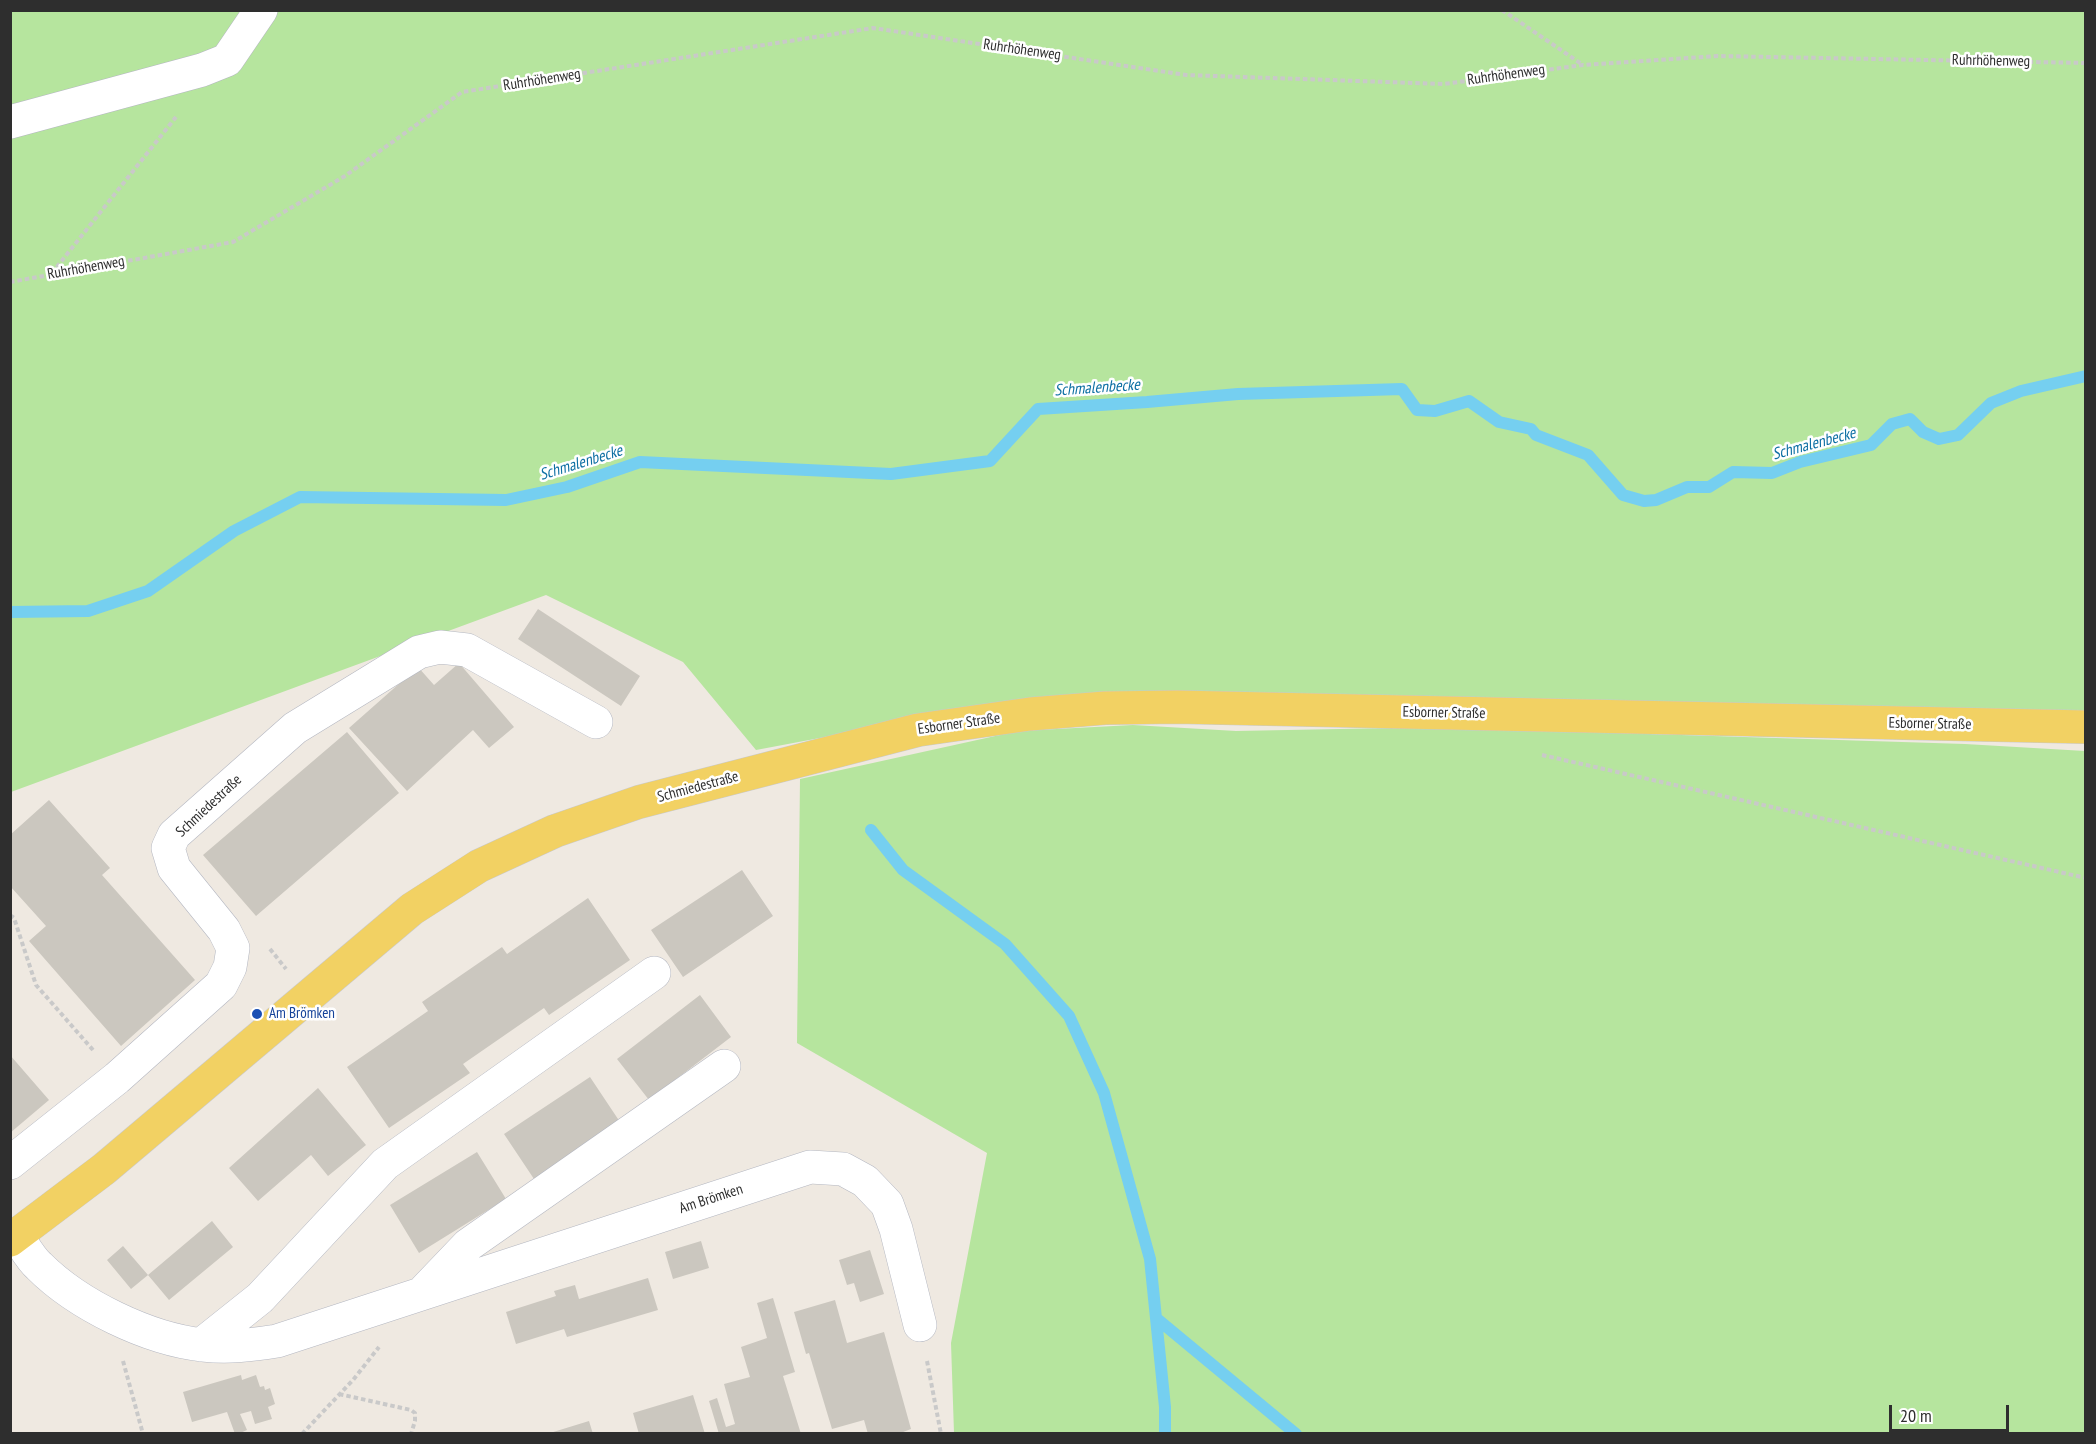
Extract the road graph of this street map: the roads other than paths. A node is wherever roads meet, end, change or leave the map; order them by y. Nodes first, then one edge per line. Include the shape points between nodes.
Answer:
1 (261, 10) edge
2 (10, 122) edge
3 (596, 722) dead end
4 (2085, 727) edge
5 (808, 758) joint
6 (654, 973) dead end
7 (724, 1066) dead end
8 (10, 1163) edge
9 (14, 1238) edge
10 (413, 1297) junction
11 (920, 1325) road end
12 (201, 1345) junction

1 - 2 street via 227,60
3 - 8 street, Schmiedestraße via 467,650 440,647 419,652 295,728 174,835 168,848 174,868 224,930 233,948 231,967 221,985 117,1078
4 - 5 main road, Esborner Straße via 1115,708 1030,714 918,730
5 - 9 main road, Schmiedestraße via 639,802 555,831 479,866 412,909 104,1169
6 - 12 street via 385,1164 260,1298
7 - 10 street via 468,1245
9 - 12 street, Am Brömken via 38,1265 87,1302 144,1330
10 - 11 street, Am Brömken via 810,1167 843,1169 865,1181 887,1203
10 - 12 street, Am Brömken via 277,1341 245,1346

